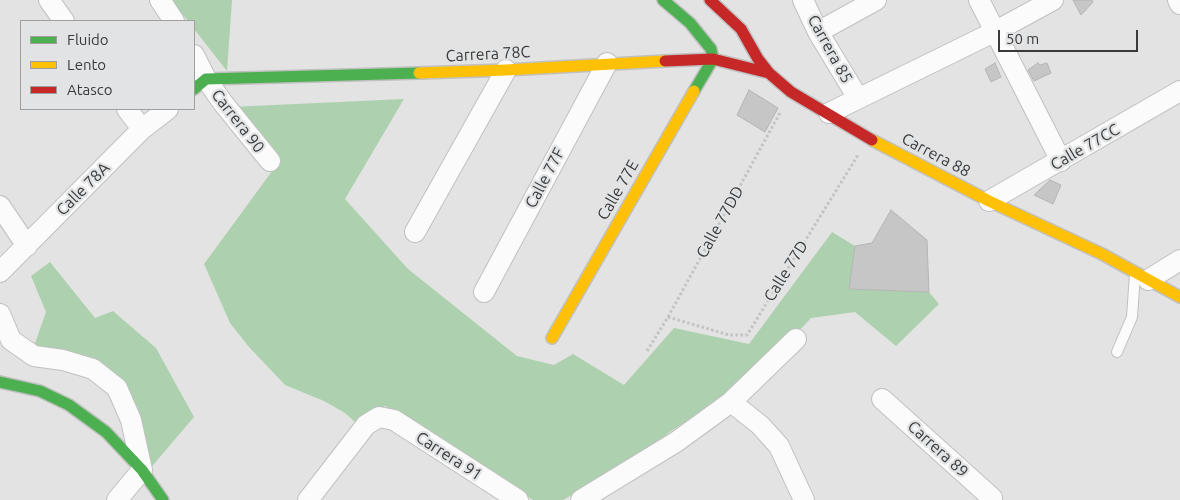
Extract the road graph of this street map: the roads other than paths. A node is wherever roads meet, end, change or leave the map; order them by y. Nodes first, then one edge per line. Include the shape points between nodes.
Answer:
1 (49, 0) edge
2 (160, 0) edge
3 (662, 0) edge
4 (710, 0) edge
5 (803, 0) edge
6 (876, 0) edge
7 (978, 0) edge
8 (1053, 0) edge
9 (1178, 0) edge
10 (1180, 4) edge
11 (63, 20) edge
12 (173, 20) edge
13 (996, 31) junction
14 (818, 32) junction
15 (713, 59) junction
16 (195, 60) edge
17 (607, 63) junction
18 (506, 70) junction
19 (769, 73) junction
20 (200, 84) edge
21 (1180, 91) edge
22 (858, 98) junction
23 (128, 110) edge
24 (167, 110) edge
25 (829, 113) junction
26 (142, 129) junction
27 (270, 161) dead end
28 (1061, 161) junction
29 (989, 201) junction
30 (0, 206) edge
31 (415, 232) dead end
32 (27, 246) junction
33 (1180, 260) edge
34 (0, 272) edge
35 (1142, 276) junction
36 (484, 292) dead end
37 (1180, 297) edge
38 (0, 314) edge
39 (552, 338) dead end
40 (796, 339) dead end
41 (1117, 352) dead end
42 (1, 385) edge
43 (882, 399) dead end
44 (731, 402) junction
45 (142, 470) junction
46 (513, 499) edge
47 (117, 500) edge
48 (163, 500) edge
49 (308, 500) edge
50 (581, 500) edge
51 (804, 500) edge
52 (992, 500) edge

1 - 11 street
2 - 12 street
3 - 15 street via 704,38
4 - 19 street, Carrera 88 via 741,30
5 - 14 street, Carrera 85
6 - 14 street
7 - 13 street
8 - 13 street
9 - 10 street
13 - 22 street
13 - 28 street
14 - 22 street, Carrera 85
15 - 17 street, Carrera 78C
15 - 19 street, Carrera 78C
15 - 39 street, Calle 77E
16 - 20 street, Carrera 90
17 - 18 street, Carrera 78C
17 - 36 street, Calle 77F
18 - 20 street, Carrera 78C
18 - 31 street
19 - 25 street, Carrera 88 via 792,92
20 - 27 street, Carrera 90 via 223,103
21 - 28 street, Calle 77CC
22 - 25 street
23 - 26 street
24 - 26 street, Calle 78A
25 - 29 street, Carrera 88 via 869,138
26 - 32 street, Calle 78A
28 - 29 street, Calle 77CC
29 - 35 street, Carrera 88
30 - 32 street
32 - 34 street, Calle 78A
33 - 35 street
35 - 37 street, Carrera 88
35 - 41 lane via 1132,316
38 - 45 street via 11,340 34,356 93,369 117,388 131,420
40 - 44 street
42 - 45 street via 40,391 69,406 106,432
43 - 52 street, Carrera 89
44 - 50 street via 676,442
44 - 51 street via 760,425 779,446
45 - 47 street
45 - 48 street
46 - 49 street, Carrera 91 via 394,420 378,417 366,425

